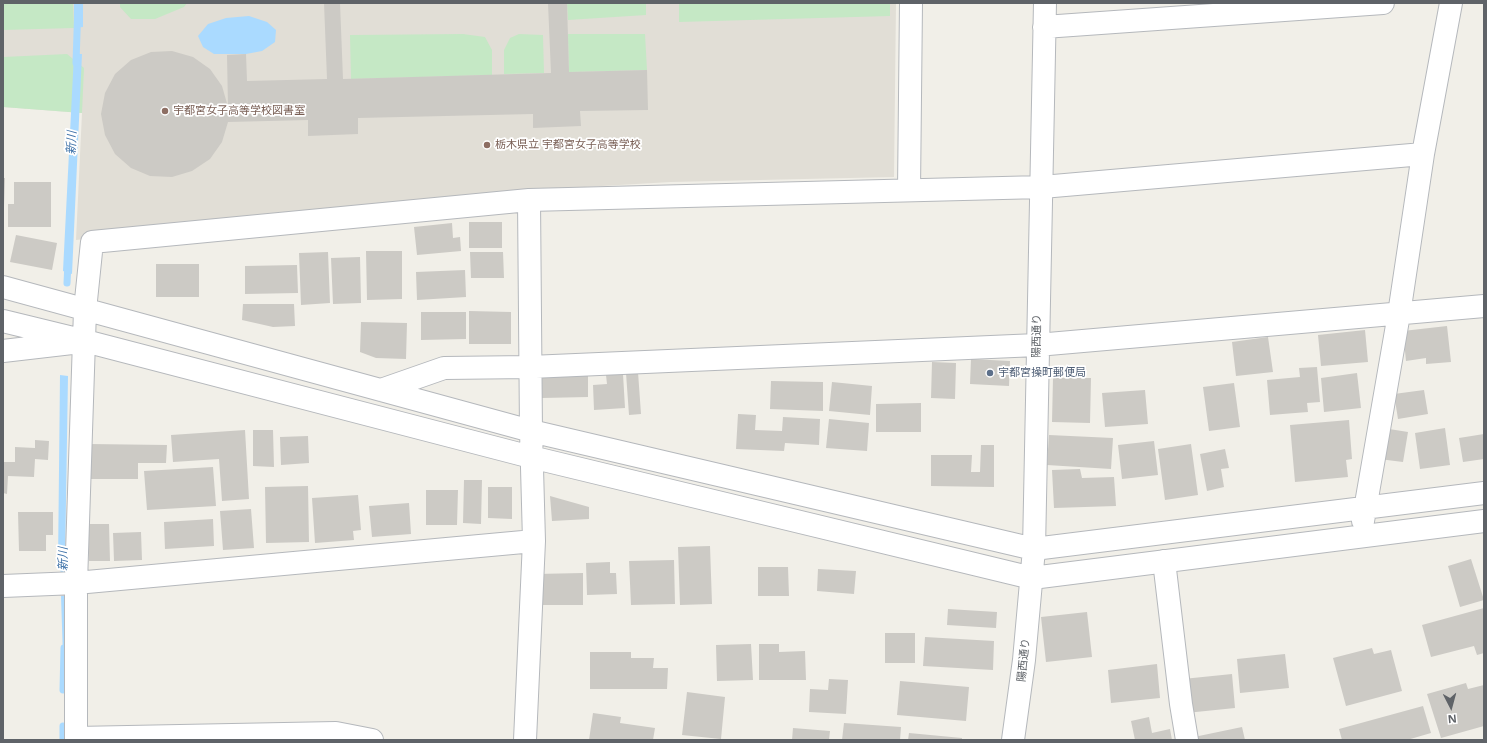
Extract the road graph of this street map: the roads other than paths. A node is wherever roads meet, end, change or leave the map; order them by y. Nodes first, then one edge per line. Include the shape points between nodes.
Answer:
1 (910, 3) edge
2 (1045, 3) edge
3 (1383, 3) edge
4 (1451, 3) edge
5 (1044, 27) junction
6 (1423, 154) junction
7 (1042, 187) junction
8 (909, 190) junction
9 (529, 200) junction
10 (3, 287) edge
11 (1484, 306) edge
12 (85, 310) junction
13 (1399, 314) junction
14 (3, 321) edge
15 (85, 341) junction
16 (1037, 345) junction
17 (3, 351) edge
18 (530, 367) junction
19 (381, 390) junction
20 (531, 431) junction
21 (532, 457) junction
22 (1484, 492) edge
23 (1366, 507) junction
24 (1484, 521) edge
25 (1361, 536) junction
26 (534, 541) junction
27 (1034, 549) junction
28 (1164, 561) junction
29 (1032, 578) junction
30 (76, 583) junction
31 (3, 586) edge
32 (76, 739) edge
33 (372, 740) edge
34 (525, 740) edge
35 (1014, 740) edge
36 (1187, 740) edge

1 - 8 street
2 - 5 street, 陽西通り
3 - 5 street
4 - 6 street
5 - 7 street, 陽西通り
6 - 7 street
6 - 13 street
7 - 8 street
7 - 16 street, 陽西通り
8 - 9 street
9 - 12 street via 92,242
9 - 18 street
10 - 12 street
11 - 13 street
12 - 15 street
12 - 19 street
13 - 16 street
13 - 23 street
14 - 15 street
15 - 17 street
15 - 21 street
15 - 30 street
16 - 18 street
16 - 27 street, 陽西通り
18 - 19 street via 444,368
18 - 20 street
19 - 20 street
20 - 21 street
20 - 27 street
21 - 26 street
21 - 29 street
22 - 23 street
23 - 25 street
23 - 27 street
24 - 25 street
25 - 28 street
26 - 30 street
26 - 34 street
27 - 29 street, 陽西通り
28 - 29 street
28 - 36 street
29 - 35 street, 陽西通り
30 - 31 street
30 - 32 street
32 - 33 street via 336,734

